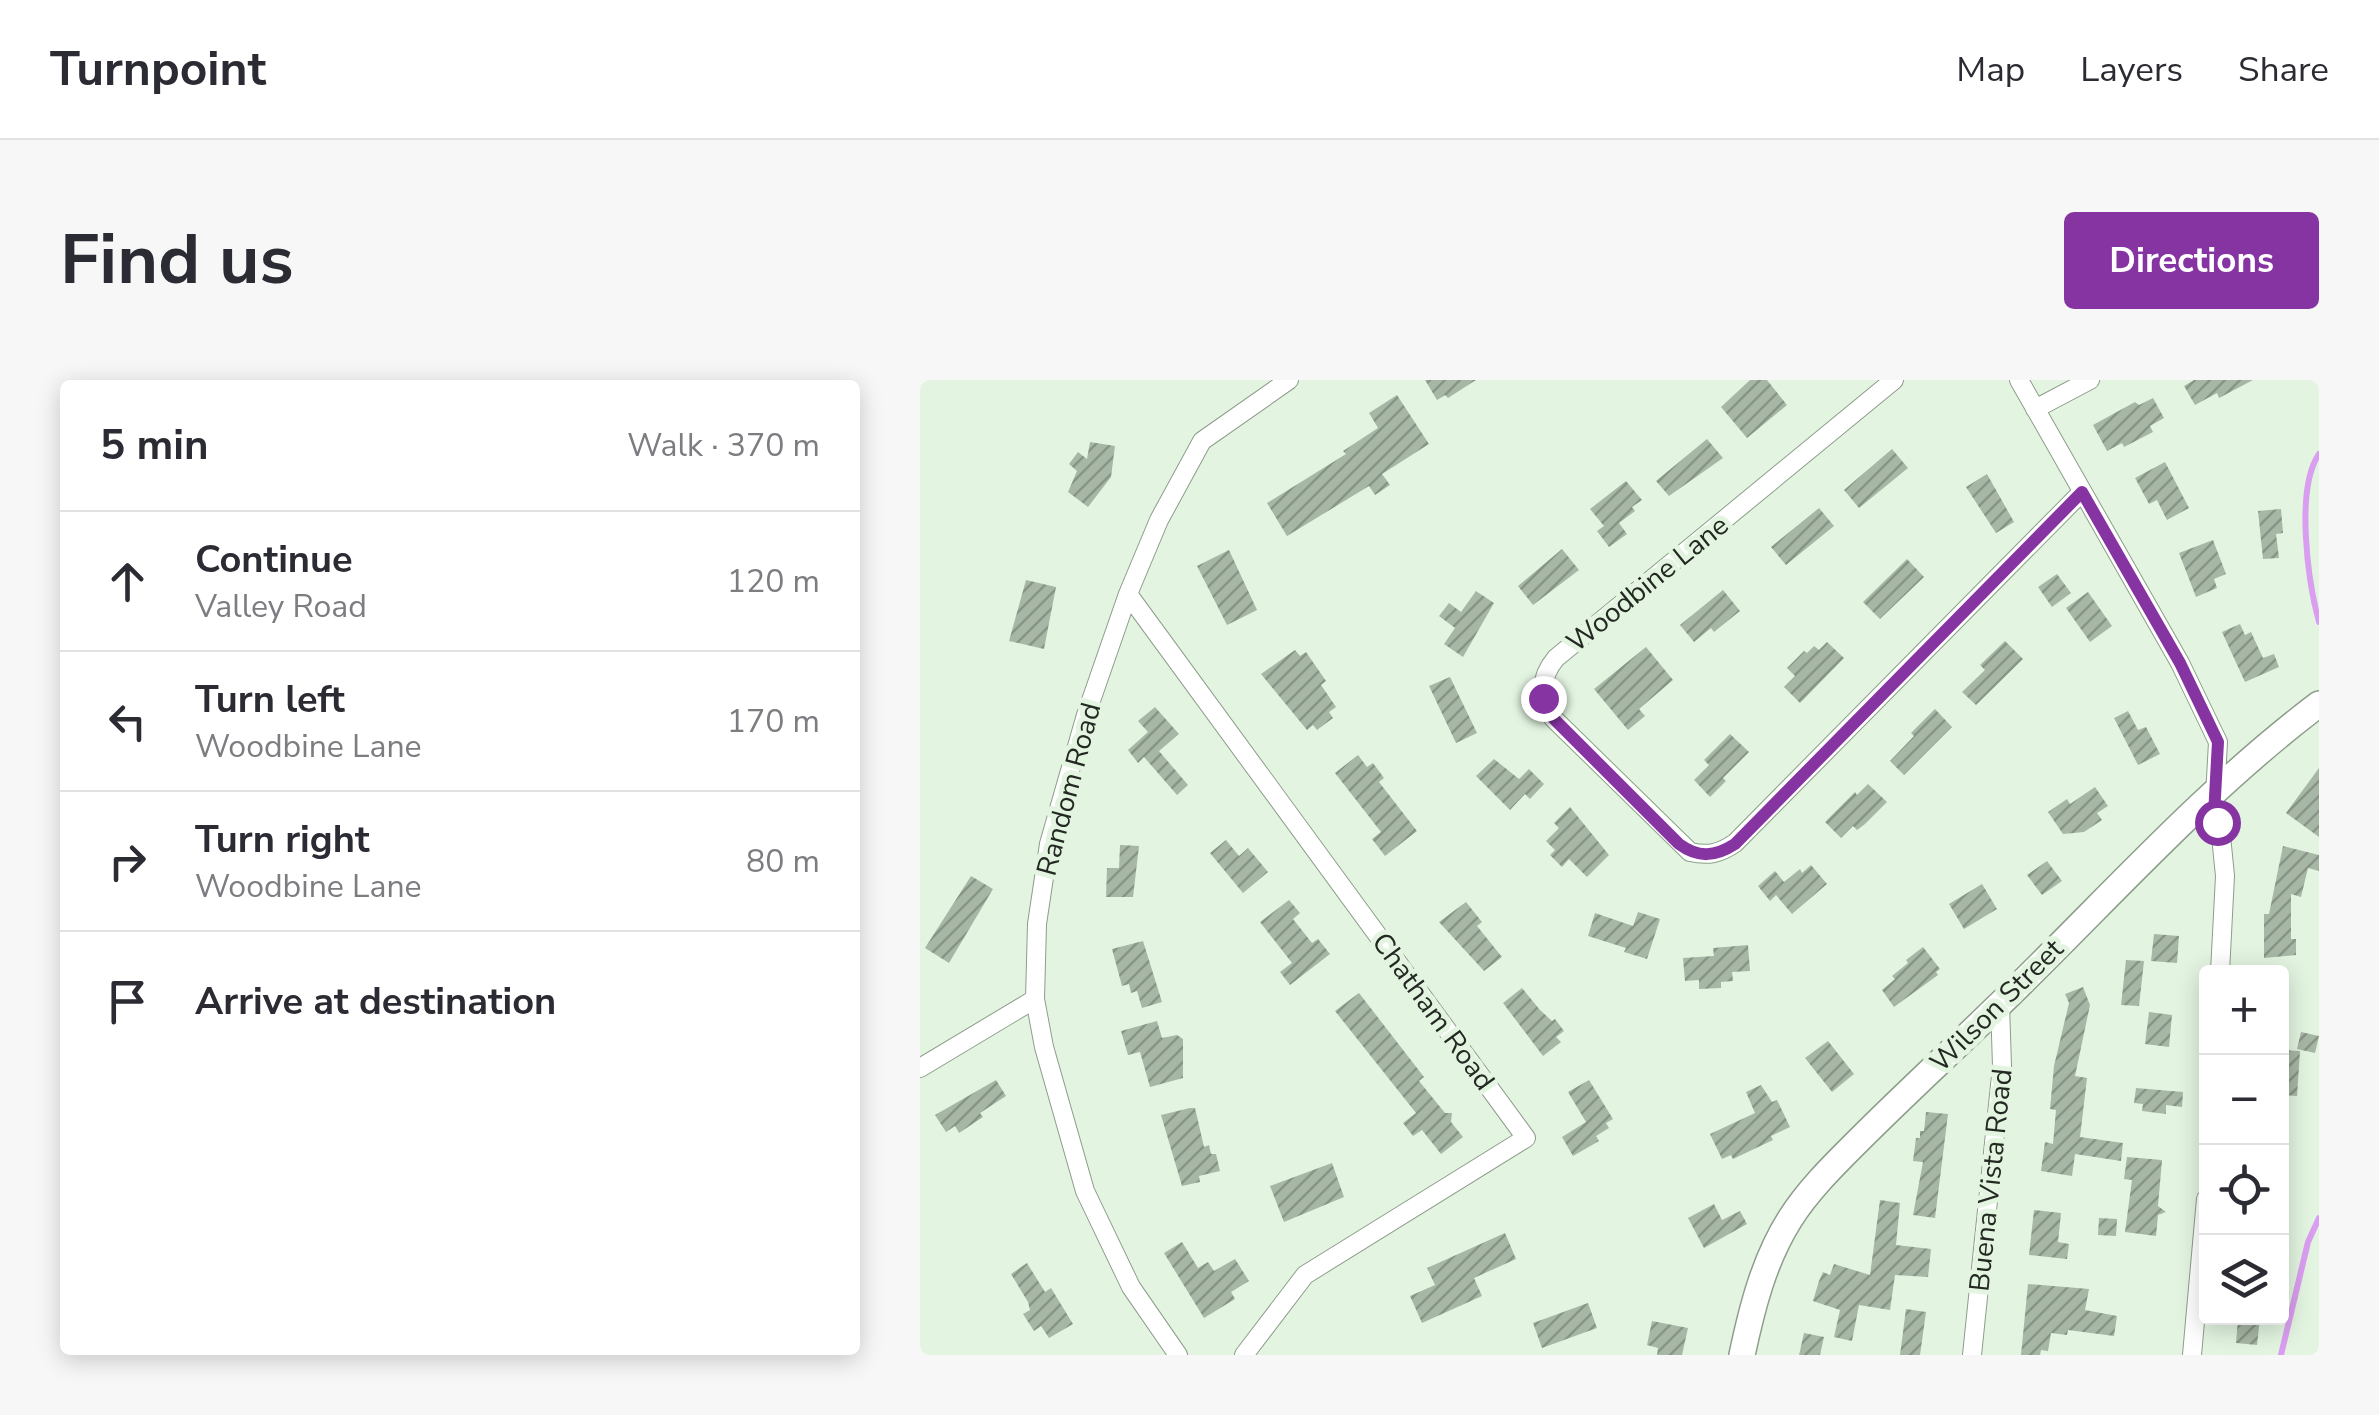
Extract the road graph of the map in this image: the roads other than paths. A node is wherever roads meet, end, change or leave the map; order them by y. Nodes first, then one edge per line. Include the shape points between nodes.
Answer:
1 (1289, 380) edge
2 (1894, 380) edge
3 (2018, 380) edge
4 (2090, 380) edge
5 (2035, 409) junction
6 (2082, 492) junction
7 (1128, 594) junction
8 (2319, 704) edge
9 (2216, 789) junction
10 (2220, 965) edge
11 (1035, 999) junction
12 (2000, 1004) junction
13 (920, 1068) edge
14 (2203, 1235) edge
15 (1178, 1355) edge
16 (1244, 1355) edge
17 (1742, 1355) edge
18 (1972, 1355) edge
19 (2192, 1355) edge

1 - 7 street, Random Road via 1202,441
2 - 6 street, Woodbine Lane via 1556,658 1544,676 1543,698 1553,718 1690,852 1721,853 1735,844
3 - 5 street
4 - 5 street
5 - 6 street
6 - 9 street via 2218,742
7 - 11 street, Random Road via 1048,844
7 - 16 street, Chatham Road via 1526,1138 1306,1275
8 - 9 main road, Wilson Street
9 - 10 street via 2214,815 2224,857
9 - 12 main road, Wilson Street
11 - 13 street
11 - 15 street, Random Road via 1085,1192 1131,1287
12 - 17 main road, Wilson Street via 1830,1168 1791,1217 1766,1266
12 - 18 street, Buena Vista Road via 2002,1066
14 - 19 street

